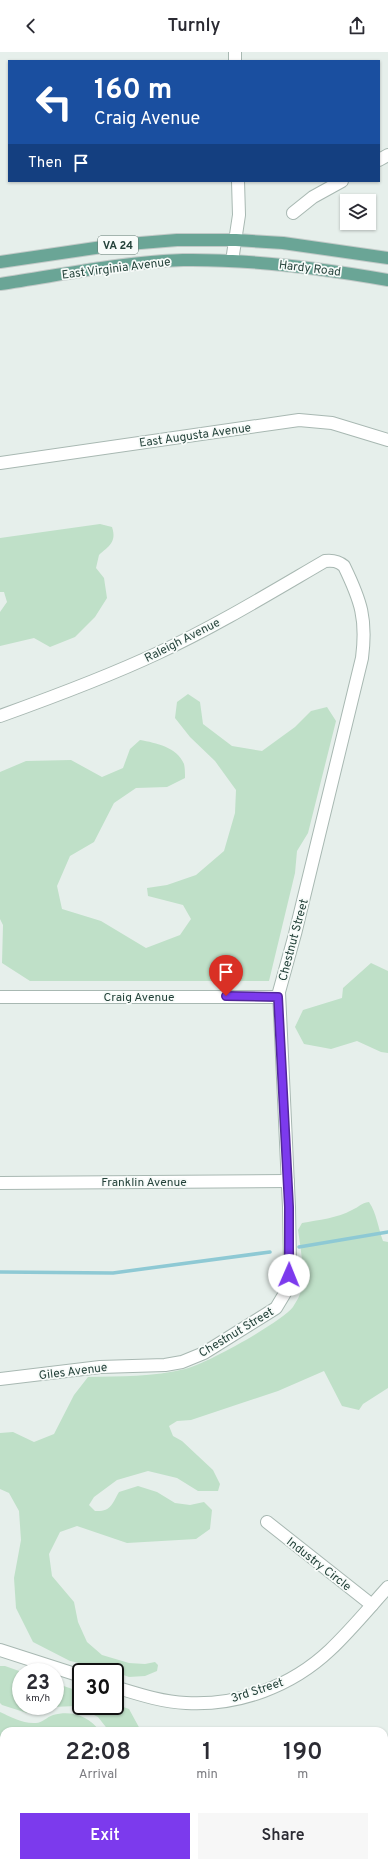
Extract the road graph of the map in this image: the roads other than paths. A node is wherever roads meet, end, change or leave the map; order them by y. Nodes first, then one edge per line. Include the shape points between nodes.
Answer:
1 (238, 182) edge
2 (340, 182) edge
3 (293, 213) dead end
4 (236, 240) junction
5 (388, 258) edge
6 (232, 261) junction
7 (0, 262) edge
8 (388, 280) edge
9 (0, 284) edge
10 (388, 440) edge
11 (0, 463) edge
12 (350, 577) joint
13 (0, 716) edge
14 (0, 997) edge
15 (278, 997) junction
16 (288, 1181) junction
17 (0, 1183) edge
18 (146, 1365) joint
19 (0, 1379) edge
20 (267, 1522) dead end
21 (388, 1587) edge
22 (372, 1605) junction
23 (0, 1650) edge
24 (72, 1673) edge
25 (124, 1689) edge

1 - 4 street via 239,215
2 - 3 street via 313,197
4 - 5 main road, Hardy Road / VA 24 via 283,243
4 - 6 street
4 - 7 main road, East Virginia Avenue / VA 24 via 151,241
6 - 8 main road, Hardy Road / VA 24 via 261,262
6 - 9 main road, East Virginia Avenue / VA 24 via 183,260 137,263
10 - 11 street, East Augusta Avenue via 332,423 299,420
12 - 13 street, Raleigh Avenue via 339,562 325,561 248,606 157,654
12 - 15 street, Chestnut Street via 364,622 362,658
14 - 15 street, Craig Avenue
15 - 16 street, Chestnut Street
16 - 17 street, Franklin Avenue
16 - 18 street, Chestnut Street via 289,1269 282,1301 276,1308 198,1356 165,1365
18 - 19 street, Giles Avenue via 100,1367
20 - 22 street, Industry Circle
21 - 22 street, 3rd Street
22 - 25 street, 3rd Street via 313,1664 290,1680 251,1695 216,1702 186,1703
23 - 24 street

